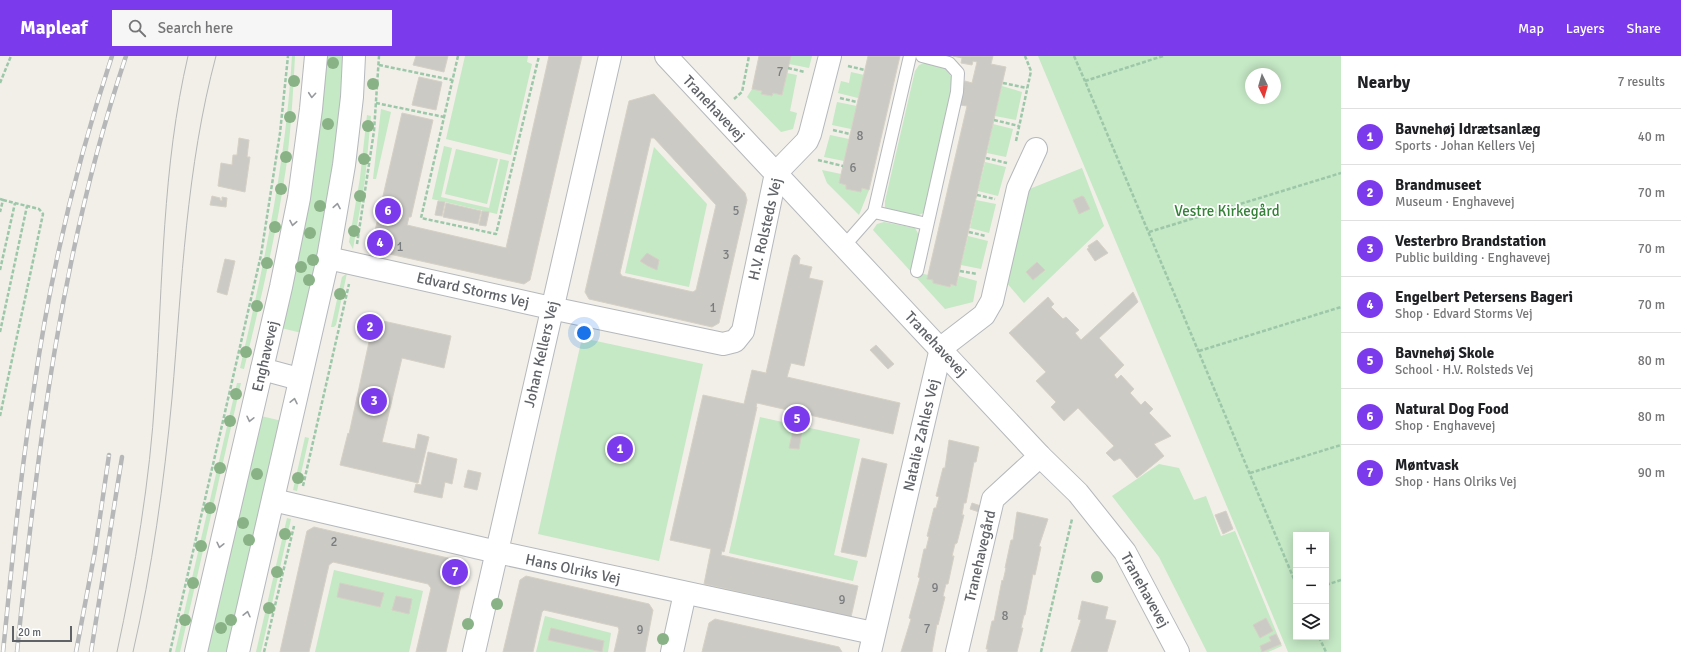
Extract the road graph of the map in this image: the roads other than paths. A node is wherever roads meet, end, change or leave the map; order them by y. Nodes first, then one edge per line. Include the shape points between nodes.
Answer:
1 (316, 56) edge
2 (354, 56) edge
3 (610, 56) edge
4 (666, 56) edge
5 (830, 56) edge
6 (910, 56) edge
7 (922, 56) edge
8 (1036, 149) road end
9 (776, 173) junction
10 (874, 212) junction
11 (927, 224) junction
12 (844, 246) junction
13 (328, 258) junction
14 (917, 271) dead end
15 (551, 308) junction
16 (735, 341) joint
17 (941, 348) junction
18 (262, 369) junction
19 (299, 379) junction
20 (1040, 456) junction
21 (273, 500) junction
22 (497, 552) junction
23 (685, 593) junction
24 (872, 643) edge
25 (196, 652) edge
26 (238, 652) edge
27 (474, 652) edge
28 (672, 652) edge
29 (957, 652) edge
30 (1178, 652) edge

1 -> 18 street, Enghavevej via 299,198
13 -> 2 street via 344,165
3 - 15 street, Johan Kellers Vej
4 - 9 street, Tranehavevej
5 - 9 street, H.V. Rolsteds Vej via 807,141
6 - 10 lane
7 - 11 lane via 949,63 958,73 957,92
8 - 17 street via 1018,188 992,301 984,315
9 - 12 street, Tranehavevej
9 - 16 street, H.V. Rolsteds Vej via 743,331
10 - 11 lane
10 - 12 lane
11 - 14 lane
12 - 17 street, Tranehavevej
13 - 15 street, Edvard Storms Vej
13 - 19 street
15 - 16 street, Edvard Storms Vej via 723,344
15 - 22 street, Johan Kellers Vej
17 - 20 street, Tranehavevej
17 - 24 street, Natalie Zahles Vej
18 - 19 street
18 -> 25 street, Enghavevej
21 -> 19 street
20 - 29 street, Tranehavegård via 993,499
20 - 30 street, Tranehavevej via 1078,493 1125,552
21 - 22 street, Hans Olriks Vej
26 -> 21 street
22 - 23 street, Hans Olriks Vej
22 - 27 street, Johan Kellers Vej
23 - 24 street, Hans Olriks Vej
23 - 28 street

